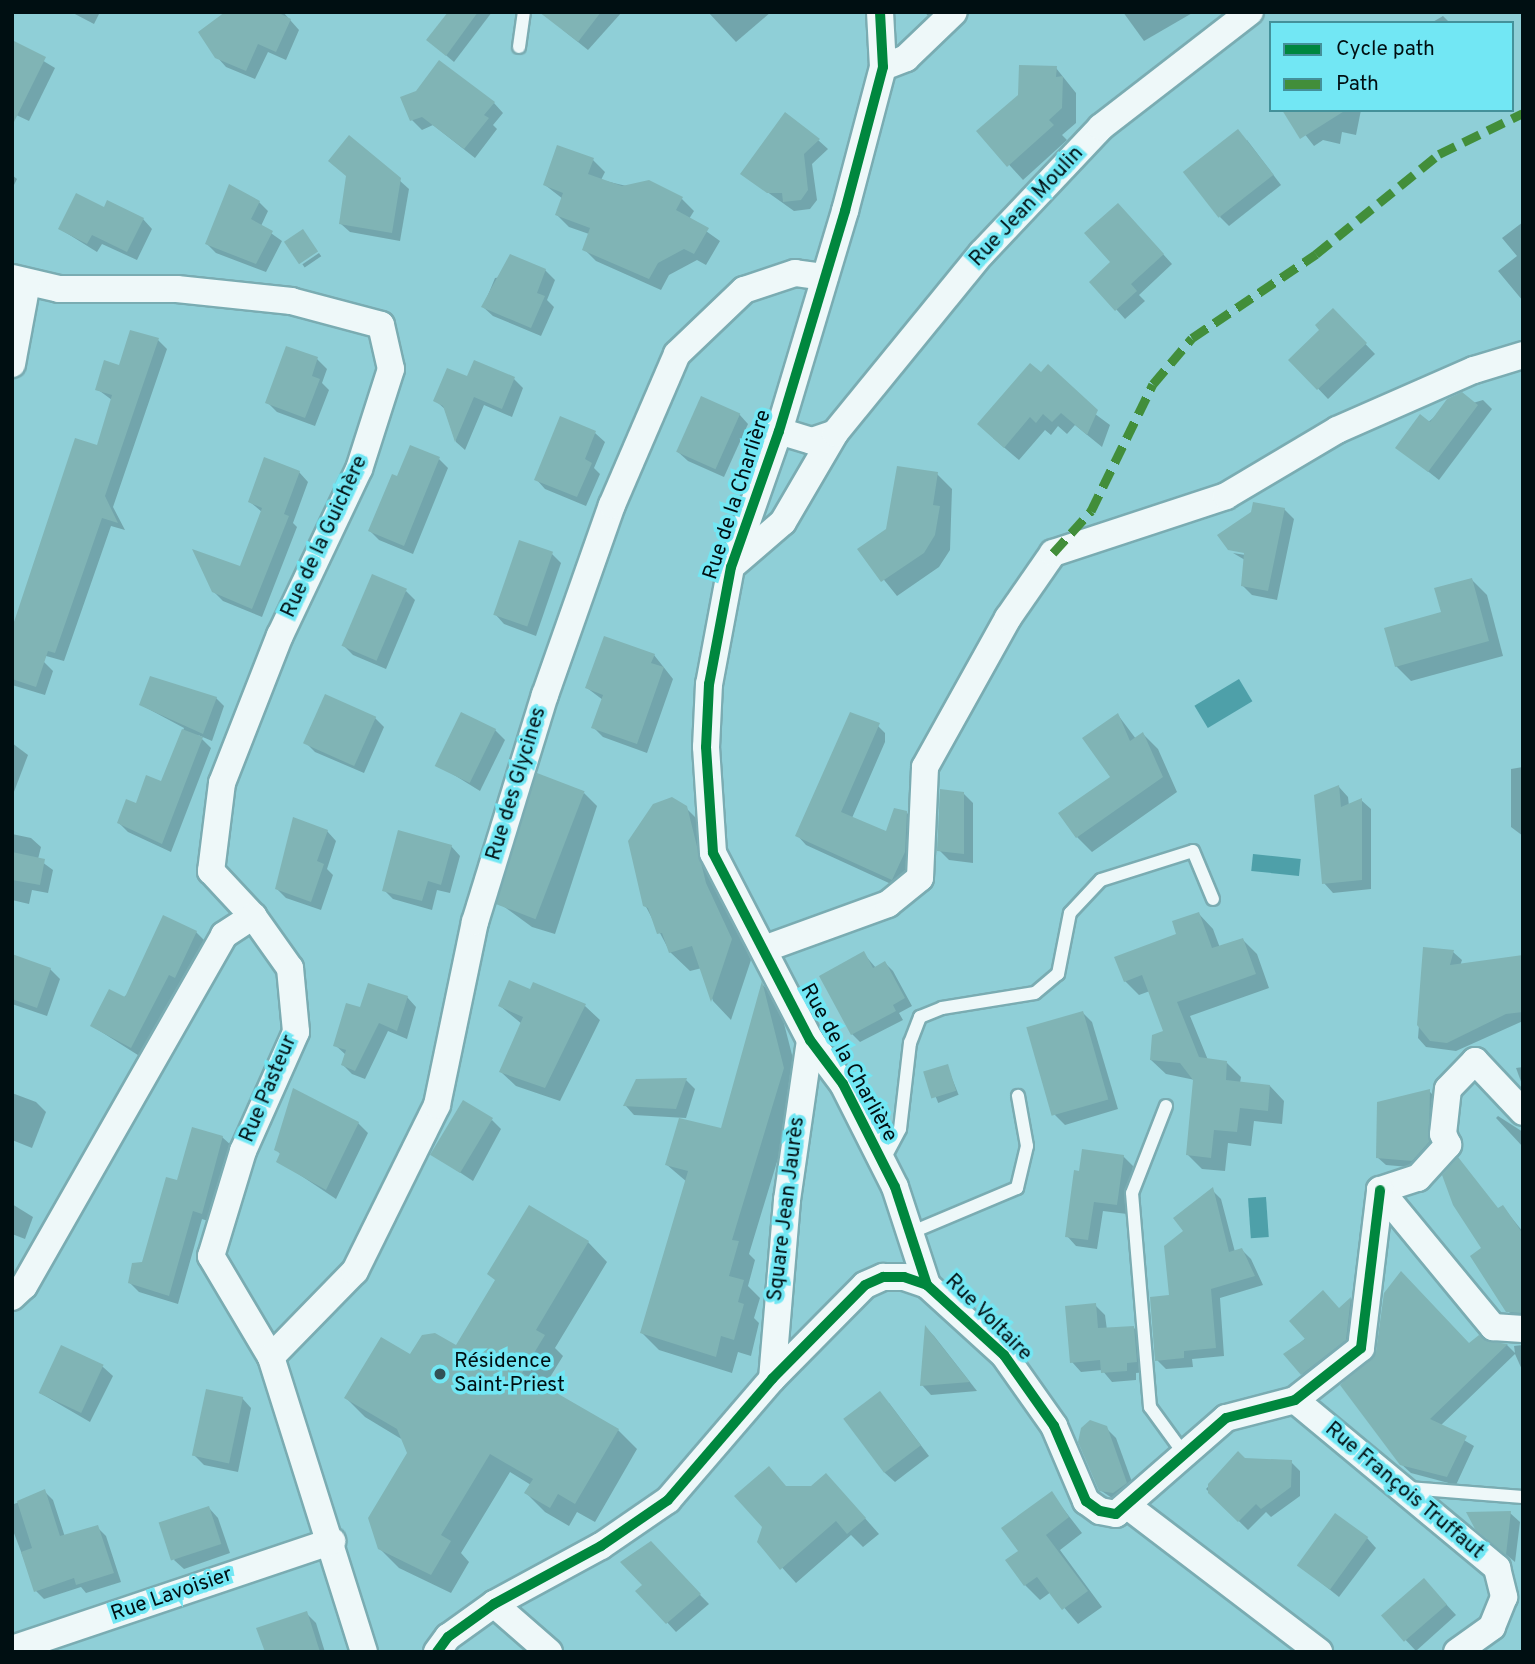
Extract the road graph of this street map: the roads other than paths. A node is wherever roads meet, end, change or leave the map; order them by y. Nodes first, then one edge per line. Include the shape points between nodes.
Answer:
1 (524, 12) edge
2 (880, 12) edge
3 (954, 12) edge
4 (1250, 12) edge
5 (519, 47) dead end
6 (883, 68) junction
7 (825, 277) junction
8 (20, 281) edge
9 (1523, 355) edge
10 (12, 364) edge
11 (779, 431) junction
12 (835, 433) junction
13 (731, 567) junction
14 (1213, 900) dead end
15 (253, 916) junction
16 (764, 949) junction
17 (810, 1040) junction
18 (1018, 1096) dead end
19 (1166, 1105) dead end
20 (1523, 1112) edge
21 (882, 1163) junction
22 (1381, 1190) junction
23 (910, 1233) junction
24 (927, 1284) junction
25 (12, 1297) edge
26 (1523, 1329) edge
27 (271, 1357) junction
28 (772, 1379) junction
29 (1295, 1400) junction
30 (1186, 1455) junction
31 (1401, 1488) junction
32 (1523, 1497) edge
33 (1129, 1507) junction
34 (332, 1541) junction
35 (494, 1604) junction
36 (12, 1649) edge
37 (364, 1652) edge
38 (437, 1652) edge
39 (549, 1652) edge
40 (1319, 1652) edge
41 (1457, 1652) edge

1 - 5 lane
2 - 6 street, Rue de la Charlière
3 - 6 street via 923,44
4 - 12 street, Rue Jean Moulin via 1101,127 982,253
6 - 7 street, Rue de la Charlière
7 - 11 street, Rue de la Charlière
7 - 27 street, Rue des Glycines via 795,273 744,290 677,354 612,505 545,695 475,922 437,1105 355,1271
8 - 10 street, Rue de la Guichère
8 - 15 street, Rue de la Guichère via 59,289 177,289 291,301 381,325 391,369 359,469 279,635 222,783 211,871
9 - 16 street via 1474,370 1337,430 1226,496 1053,553 1008,618 925,767 920,878 888,904
11 - 12 street via 812,441
11 - 13 street, Rue de la Charlière
12 - 13 street, Rue Jean Moulin via 783,522
13 - 16 street, Rue de la Charlière via 709,684 706,747 713,853
14 - 21 lane via 1194,851 1101,880 1070,913 1058,974 1035,993 942,1008 920,1017 910,1043 900,1129
15 - 25 street via 224,935 24,1286
15 - 27 street, Rue Pasteur via 289,968 296,1032 243,1151 211,1256
16 - 17 street, Rue de la Charlière
17 - 21 street, Rue de la Charlière via 843,1084
17 - 28 street, Square Jean Jaurès via 787,1200
18 - 23 lane via 1027,1146 1017,1188
19 - 30 lane via 1132,1193 1150,1407
20 - 22 street via 1475,1061 1448,1089 1443,1134 1448,1145 1418,1178
21 - 23 street, Rue de la Charlière
22 - 26 street via 1493,1327
22 - 29 street via 1361,1348
23 - 24 street, Rue de la Charlière
24 - 28 street, Rue Voltaire via 883,1277 865,1286
24 - 33 street, Rue Voltaire via 1004,1355 1029,1388 1054,1426 1086,1501 1100,1511 1116,1514
27 - 34 street, Rue Pasteur
28 - 35 street, Rue Voltaire via 668,1500 601,1546
29 - 30 street via 1226,1418
29 - 31 street, Rue François Truffaut
30 - 33 street
31 - 32 lane
31 - 41 street, Rue François Truffaut via 1497,1568 1504,1597 1492,1627
33 - 40 street
34 - 36 street, Rue Lavoisier
34 - 37 street, Rue Pasteur
35 - 38 street, Rue Voltaire via 449,1637
35 - 39 street

